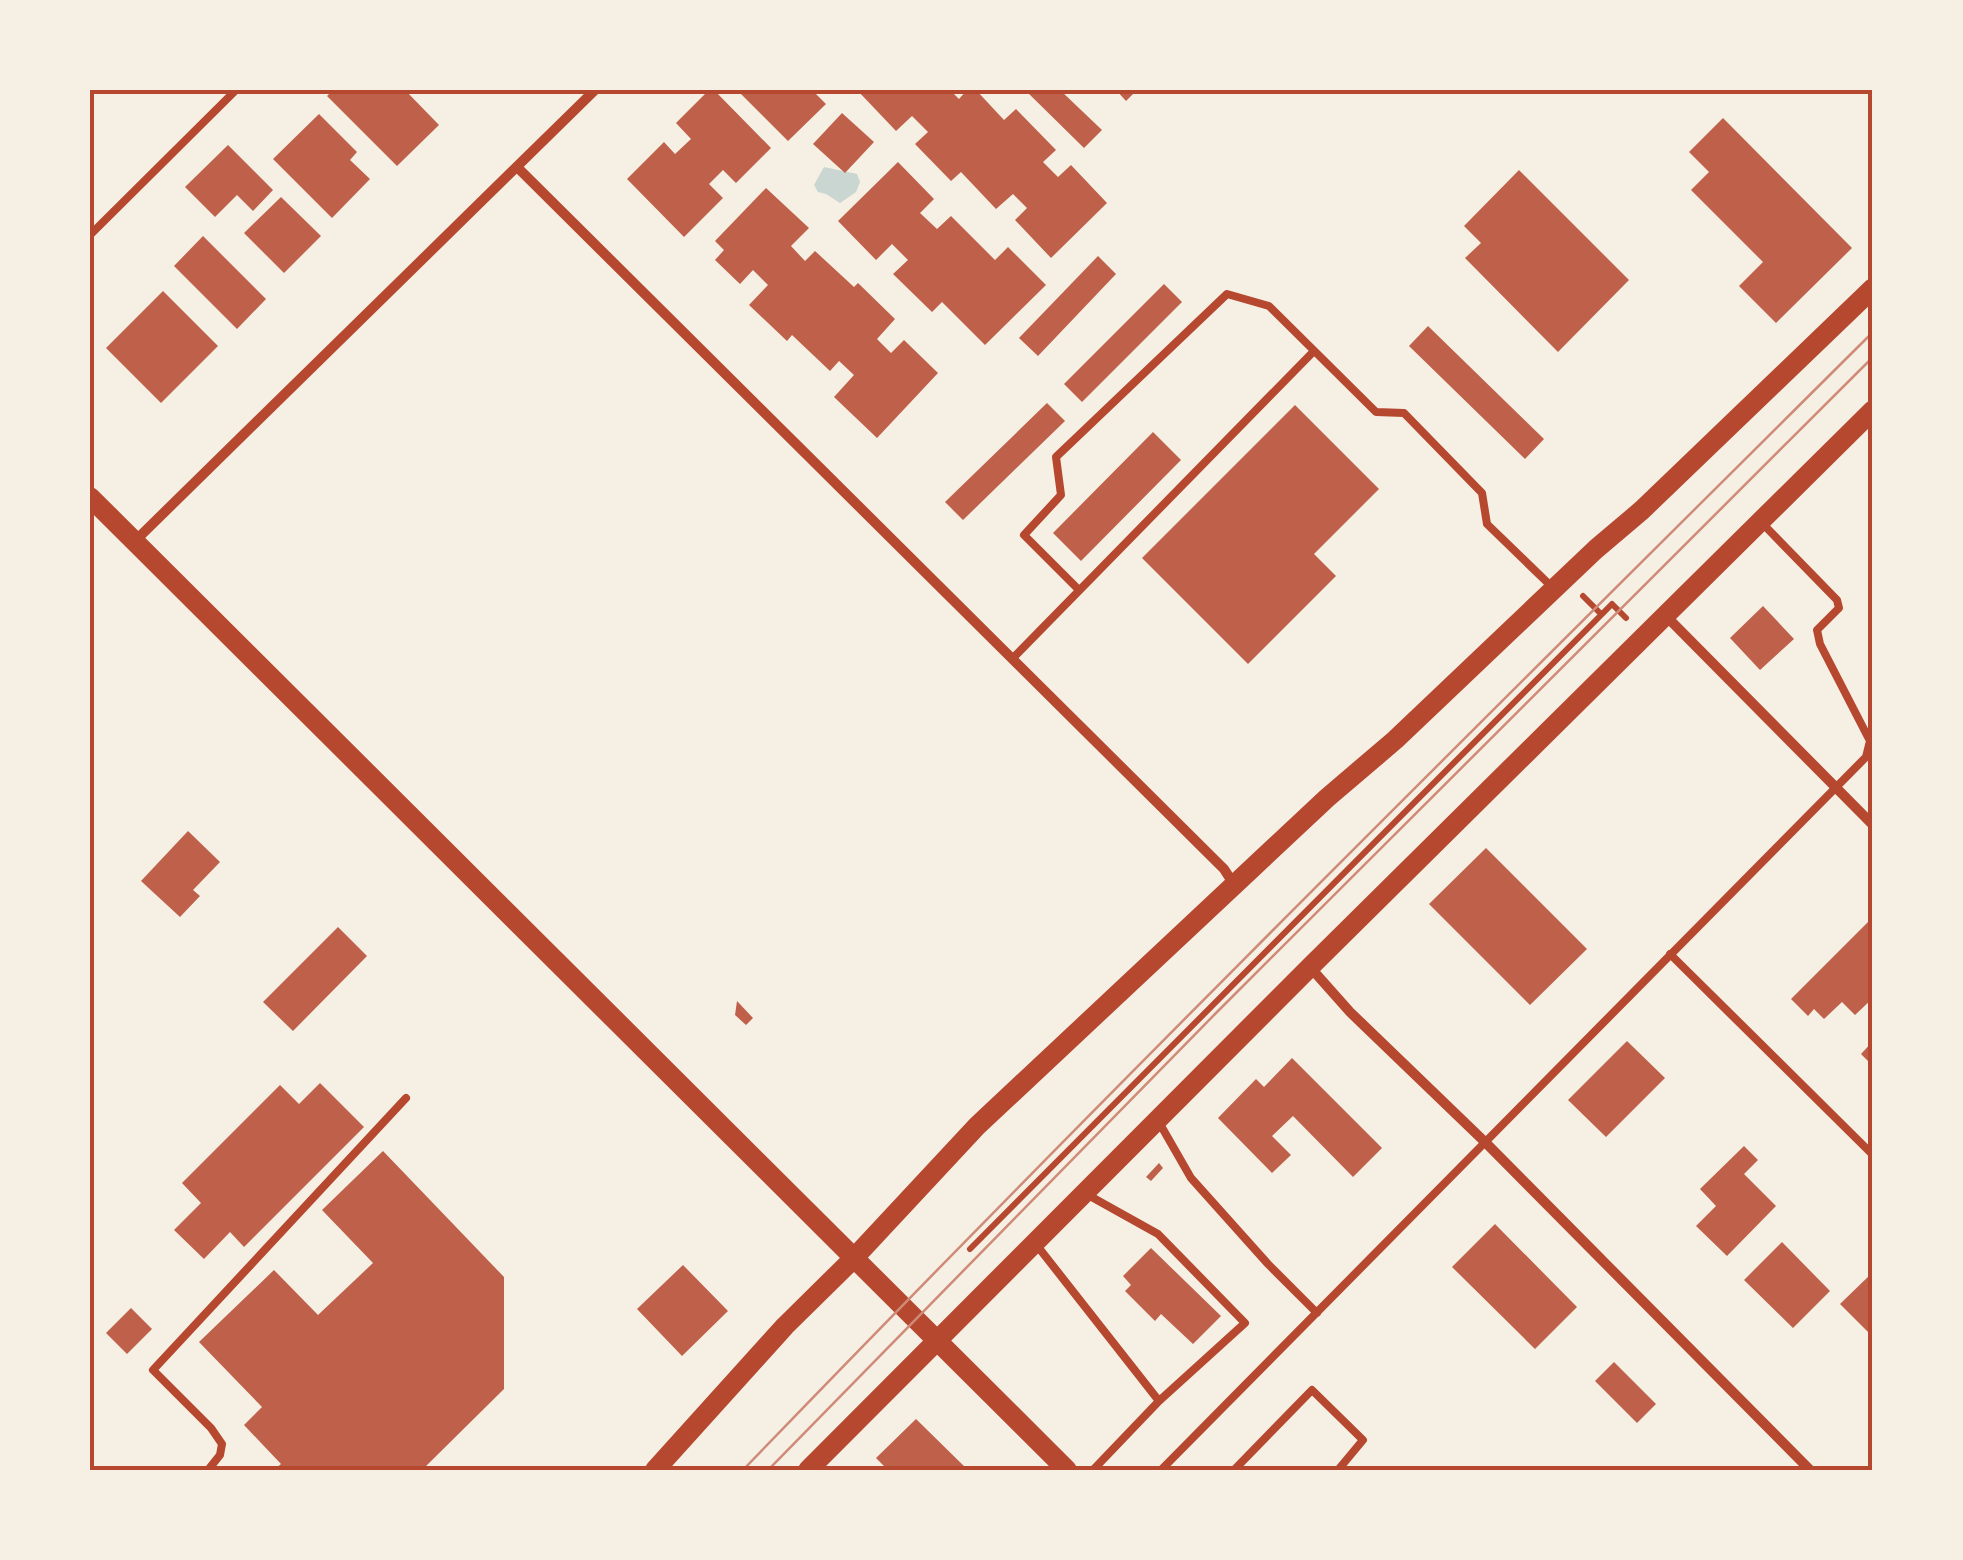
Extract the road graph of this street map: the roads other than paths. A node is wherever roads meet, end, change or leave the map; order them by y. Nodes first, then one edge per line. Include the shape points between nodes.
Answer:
1 (236, 90) edge
2 (595, 90) edge
3 (516, 167) junction
4 (90, 235) edge
5 (1873, 288) edge
6 (1314, 351) junction
7 (1873, 410) edge
8 (90, 497) edge
9 (1760, 522) junction
10 (135, 541) junction
11 (1554, 589) junction
12 (1079, 590) junction
13 (1666, 616) junction
14 (1012, 659) junction
15 (1835, 787) junction
16 (1873, 825) edge
17 (1235, 886) junction
18 (1670, 954) junction
19 (1310, 967) junction
20 (406, 1098) dead end
21 (1157, 1120) junction
22 (1486, 1143) junction
23 (1873, 1156) edge
24 (1085, 1193) junction
25 (1035, 1243) junction
26 (854, 1258) junction
27 (1317, 1313) junction
28 (937, 1341) junction
29 (1158, 1401) junction
30 (208, 1470) edge
31 (655, 1470) edge
32 (808, 1470) edge
33 (1067, 1470) edge
34 (1093, 1470) edge
35 (1161, 1470) edge
36 (1234, 1470) edge
37 (1338, 1470) edge
38 (1810, 1470) edge

1 - 4 lane
2 - 3 street
3 - 10 street
3 - 14 street
5 - 11 main road
6 - 11 lane via 1376,412 1404,413 1482,493 1487,524
6 - 12 lane
6 - 12 lane via 1270,306 1227,294 1056,457 1061,495 1024,535
7 - 9 main road
8 - 10 main road
9 - 13 main road
9 - 15 lane via 1839,604 1817,630 1870,749
10 - 26 main road
11 - 17 main road
12 - 14 lane
13 - 15 street
13 - 19 main road
14 - 17 street
15 - 16 street
15 - 18 lane
17 - 26 main road via 977,1126
18 - 22 lane
18 - 23 lane
19 - 21 main road
19 - 22 street
20 - 30 lane via 153,1370 222,1444
21 - 24 main road
21 - 27 lane via 1191,1178
22 - 27 lane
22 - 38 street
24 - 25 main road
24 - 29 lane via 1158,1234 1245,1323
25 - 28 main road
25 - 29 lane
26 - 28 main road
26 - 31 main road
27 - 35 lane
28 - 32 main road
28 - 33 main road
29 - 34 lane
36 - 37 lane via 1312,1390 1362,1440

